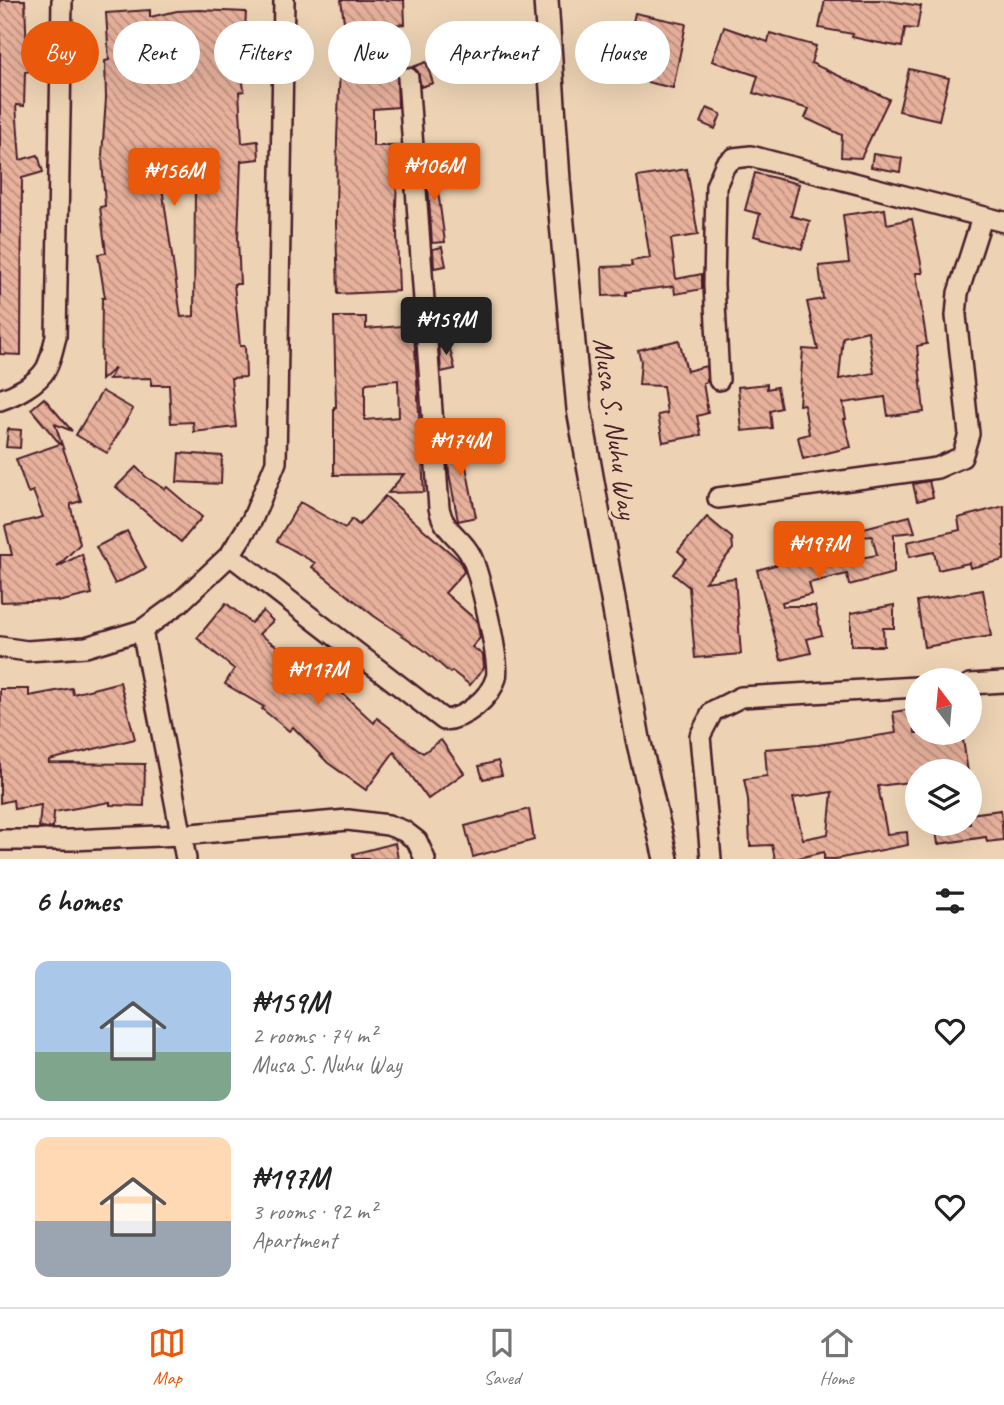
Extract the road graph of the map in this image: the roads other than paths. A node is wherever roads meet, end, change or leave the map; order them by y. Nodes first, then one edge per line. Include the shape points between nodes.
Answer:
1 (62, 0) edge
2 (284, 0) edge
3 (546, 0) edge
4 (408, 84) edge
5 (982, 218) junction
6 (1004, 222) edge
7 (719, 380) dead end
8 (0, 400) edge
9 (718, 498) dead end
10 (230, 555) junction
11 (142, 630) junction
12 (0, 647) edge
13 (1004, 682) edge
14 (982, 683) edge
15 (905, 688) edge
16 (180, 835) junction
17 (0, 841) edge
18 (186, 859) edge
19 (425, 859) edge
20 (666, 859) edge
21 (710, 859) edge

1 - 8 street via 56,337 45,370 31,384
2 - 10 street via 276,462 252,520
3 - 20 street, Musa S. Nuhu Way via 579,409 638,739
4 - 10 street via 439,508 442,520 471,554 496,654 497,676 465,714 444,720
5 - 6 street
5 - 7 street via 751,156 734,158 725,165 716,186 714,285
5 - 9 street via 958,293 956,316 969,434 962,457 937,468
10 - 11 street
11 - 12 street via 86,647 27,651
11 - 16 street
13 - 14 street
15 - 21 street via 741,697 713,711 700,736
16 - 17 street
16 - 18 street
16 - 19 street via 348,820 404,831 417,841

